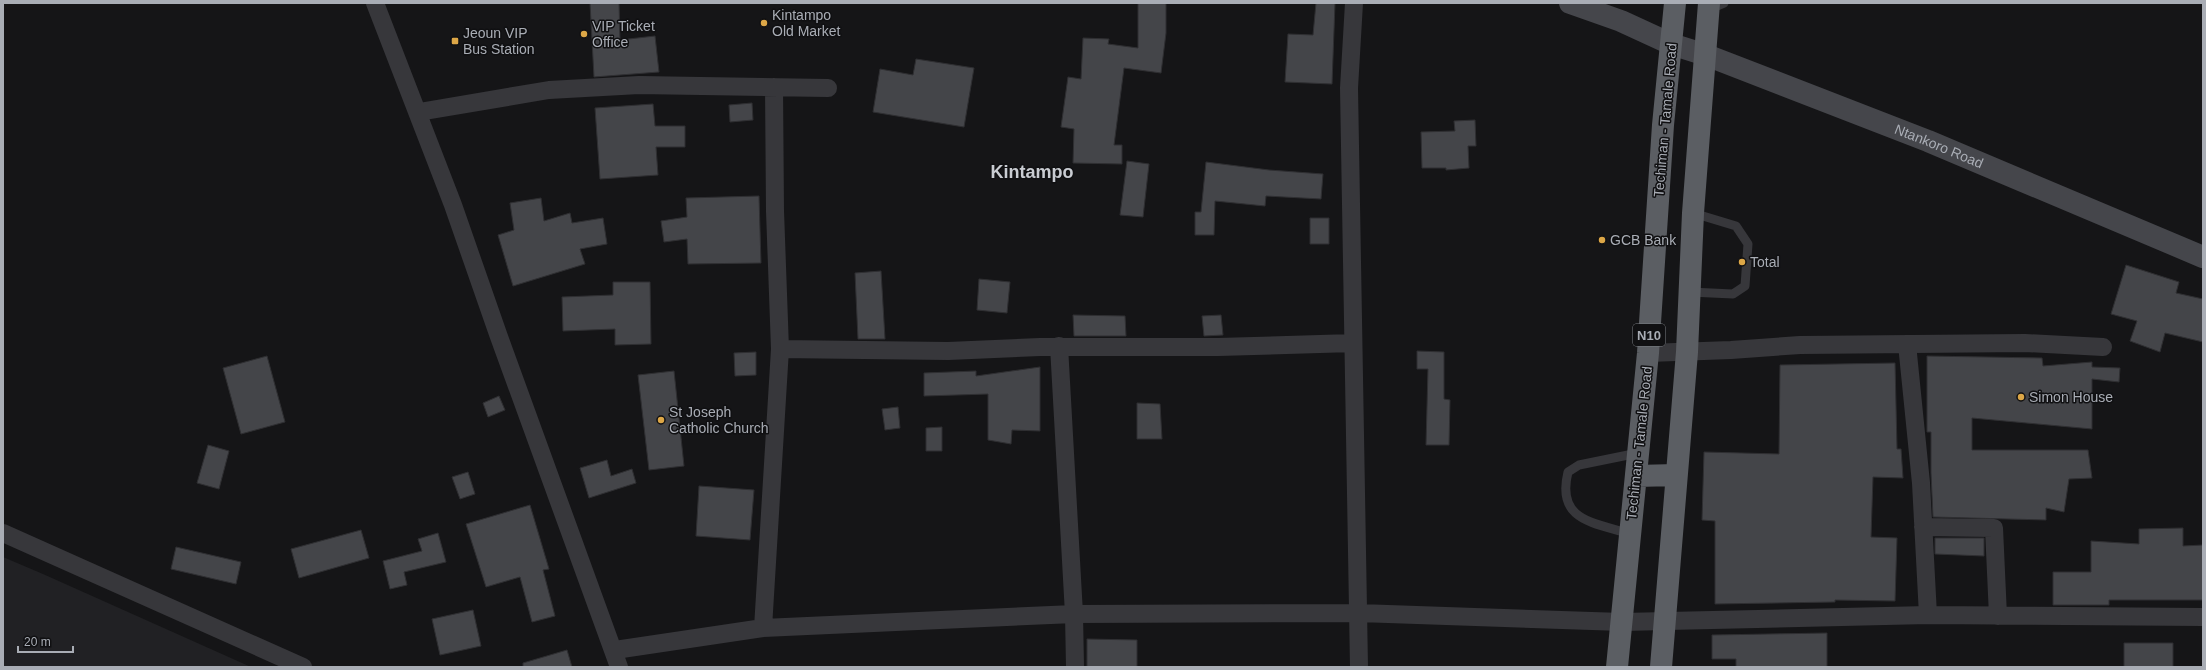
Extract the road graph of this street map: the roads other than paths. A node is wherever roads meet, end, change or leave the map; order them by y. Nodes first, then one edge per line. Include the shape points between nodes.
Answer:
1 (375, 3) edge
2 (1354, 3) edge
3 (1570, 3) edge
4 (1675, 3) edge
5 (1714, 5) edge
6 (1671, 44) junction
7 (1706, 55) junction
8 (774, 87) junction
9 (828, 88) dead end
10 (418, 112) junction
11 (1693, 213) junction
12 (2203, 257) edge
13 (1688, 292) junction
14 (1353, 343) junction
15 (1907, 344) junction
16 (1059, 346) junction
17 (2103, 347) dead end
18 (780, 349) junction
19 (1648, 352) junction
20 (1687, 352) junction
21 (1638, 453) junction
22 (1676, 475) junction
23 (1636, 476) junction
24 (1923, 527) junction
25 (3, 533) edge
26 (1630, 534) junction
27 (1359, 613) junction
28 (1074, 614) junction
29 (1928, 615) junction
30 (1998, 616) junction
31 (2203, 617) edge
32 (1622, 622) junction
33 (1664, 622) junction
34 (763, 628) junction
35 (617, 659) edge
36 (303, 667) edge
37 (1075, 667) edge
38 (1359, 667) edge
39 (1617, 667) edge
40 (1661, 667) edge

1 - 10 street
2 - 14 street via 1349,88
3 - 6 main road, Ntankoro Road via 1621,21
4 - 6 highway, Techiman - Tamale Road / N10
5 - 7 highway
6 - 7 main road, Ntankoro Road
6 - 19 highway, Techiman - Tamale Road / N10
7 - 11 highway
7 - 12 main road, Ntankoro Road via 1928,141
8 - 9 street
8 - 10 street via 639,85 549,90
8 - 18 street
10 - 35 street
11 - 13 highway
11 - 13 lane via 1736,226 1748,244 1744,286 1733,294
13 - 20 highway
14 - 16 street via 1218,347
14 - 27 street
15 - 17 street via 2025,343
15 - 20 street via 1800,345
15 - 24 street
16 - 18 street via 948,351
16 - 28 street
18 - 34 street
19 - 20 street
19 - 21 highway, Techiman - Tamale Road / N10
20 - 22 highway
21 - 23 highway, Techiman - Tamale Road / N10
21 - 26 lane via 1580,464 1568,472 1564,488 1570,509 1582,518
22 - 23 highway
22 - 33 highway
23 - 26 highway, Techiman - Tamale Road / N10
24 - 29 street
24 - 30 street via 1994,528
25 - 36 street
26 - 32 highway, Techiman - Tamale Road / N10
27 - 28 street
27 - 32 street
27 - 38 street
28 - 34 street
28 - 37 street
29 - 30 street
29 - 33 street
30 - 31 street
32 - 33 street
32 - 39 highway, Techiman - Tamale Road / N10
33 - 40 highway
34 - 35 street

